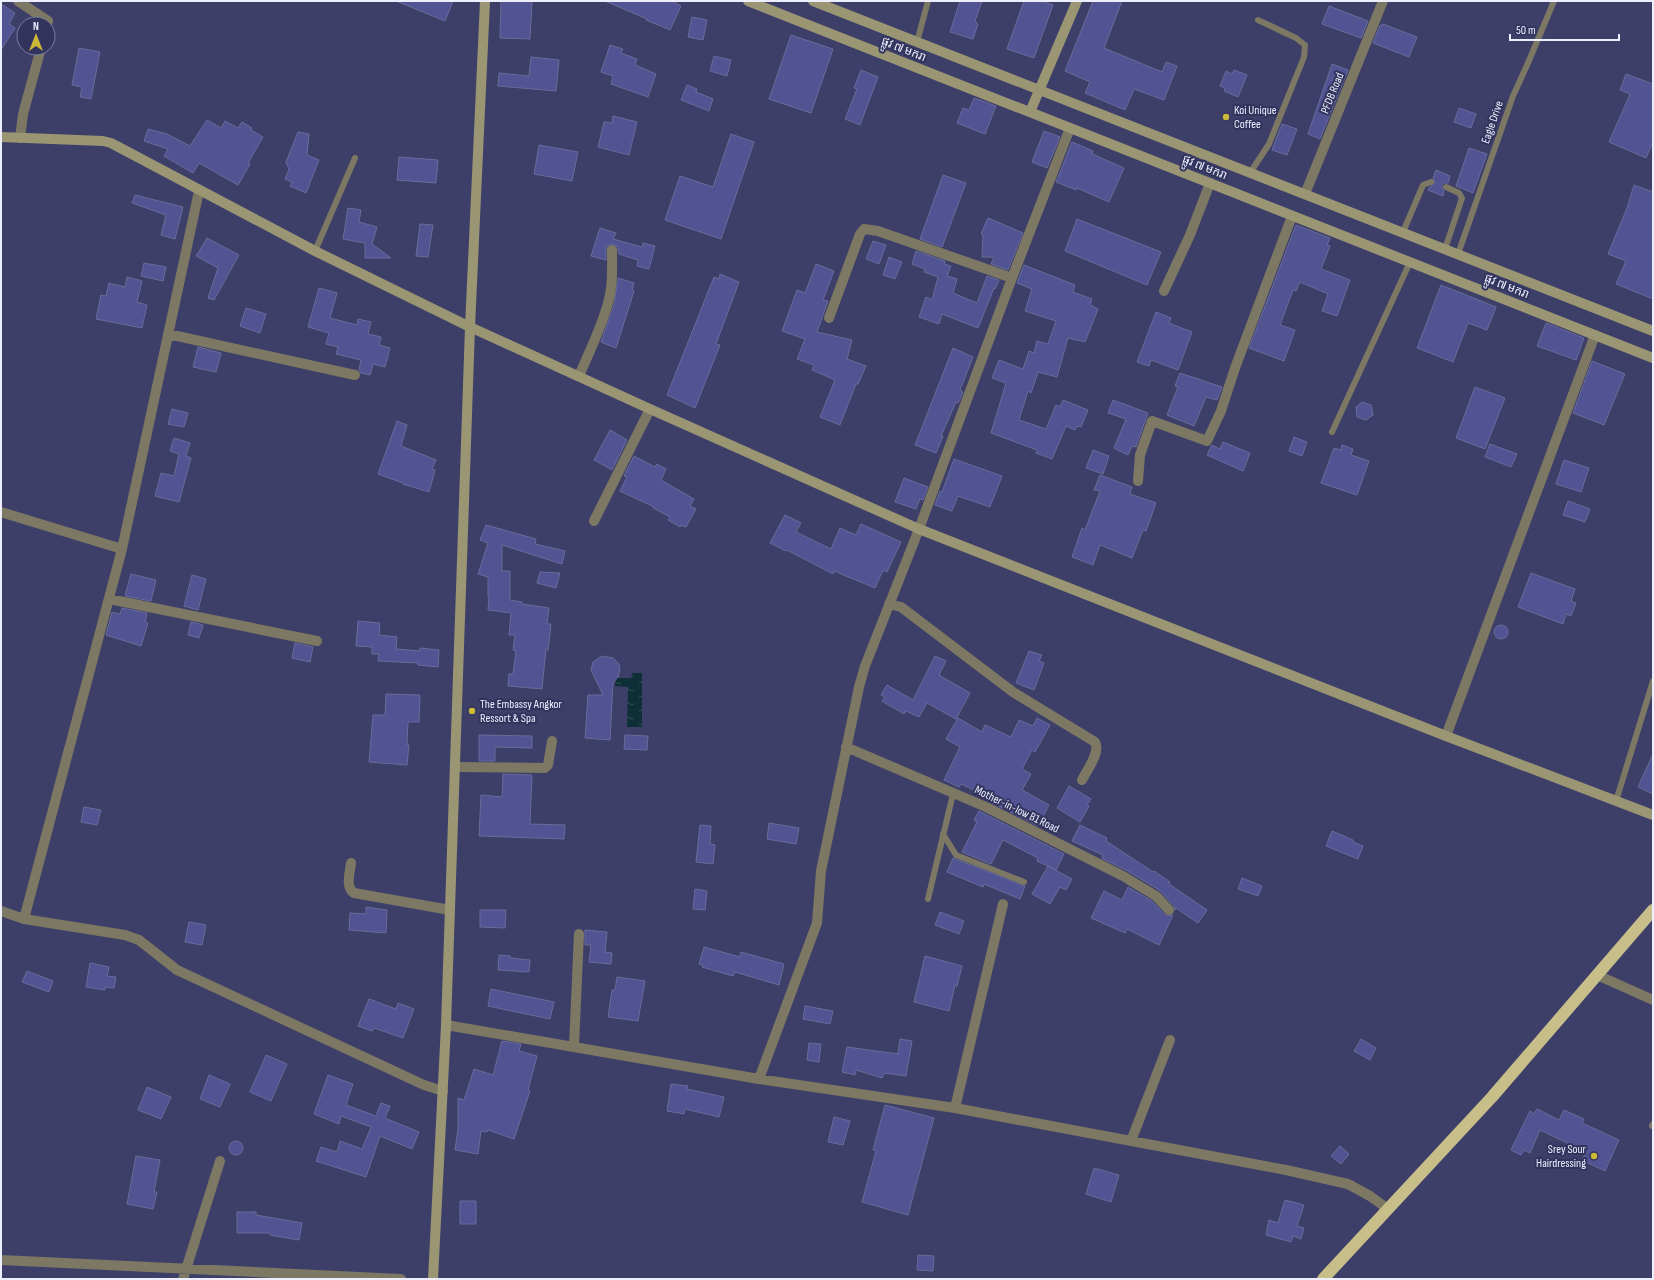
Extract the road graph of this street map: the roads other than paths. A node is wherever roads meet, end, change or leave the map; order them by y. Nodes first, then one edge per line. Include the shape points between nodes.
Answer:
1 (18, 1) edge
2 (485, 1) edge
3 (748, 1) edge
4 (813, 1) edge
5 (928, 1) edge
6 (1077, 1) edge
7 (1383, 1) edge
8 (1554, 1) edge
9 (40, 16) edge
10 (1258, 20) dead end
11 (917, 42) junction
12 (39, 56) edge
13 (1039, 90) junction
14 (1030, 112) junction
15 (1070, 128) junction
16 (1, 137) edge
17 (20, 138) junction
18 (355, 158) dead end
19 (1250, 172) junction
20 (1431, 182) dead end
21 (1210, 183) junction
22 (1446, 188) dead end
23 (199, 191) junction
24 (1305, 194) junction
25 (1292, 216) junction
26 (1403, 232) junction
27 (1445, 249) junction
28 (612, 250) dead end
29 (316, 251) junction
30 (1458, 254) junction
31 (1410, 262) junction
32 (1012, 278) junction
33 (1164, 291) dead end
34 (829, 318) dead end
35 (470, 327) junction
36 (1653, 331) edge
37 (168, 334) junction
38 (1595, 335) junction
39 (1652, 356) edge
40 (355, 375) dead end
41 (579, 376) junction
42 (650, 409) junction
43 (1332, 432) dead end
44 (1138, 481) dead end
45 (1, 512) edge
46 (594, 521) dead end
47 (919, 528) junction
48 (122, 549) junction
49 (109, 599) junction
50 (889, 604) junction
51 (317, 641) dead end
52 (1653, 681) edge
53 (1446, 736) junction
54 (552, 741) dead end
55 (846, 747) junction
56 (455, 767) junction
57 (1082, 780) dead end
58 (953, 794) junction
59 (1616, 801) junction
60 (1653, 815) edge
61 (943, 834) junction
62 (351, 863) dead end
63 (1024, 882) dead end
64 (928, 899) dead end
65 (1003, 904) dead end
66 (450, 910) junction
67 (1169, 910) dead end
68 (1653, 910) edge
69 (1, 911) edge
70 (24, 919) junction
71 (578, 934) dead end
72 (1597, 975) junction
73 (1653, 1000) edge
74 (446, 1025) junction
75 (1170, 1040) dead end
76 (574, 1046) junction
77 (759, 1079) junction
78 (444, 1091) junction
79 (955, 1108) junction
80 (1132, 1141) junction
81 (220, 1161) dead end
82 (1388, 1209) junction
83 (1, 1260) edge
84 (184, 1274) edge
85 (401, 1279) edge
86 (433, 1279) edge
87 (1323, 1279) edge

1 - 9 street
2 - 35 street
3 - 14 street, ផ្លូវ ៧ មករា
4 - 11 street, ផ្លូវ ៧ មករា
5 - 11 lane
6 - 13 street
7 - 24 street, PFDB Road
8 - 30 lane, Eagle Drive via 1513,96
10 - 19 lane via 1305,45 1304,57 1269,144
11 - 13 street, ផ្លូវ ៧ មករា
12 - 17 street via 23,114
13 - 14 street
13 - 19 street, ផ្លូវ ៧ មករា
14 - 15 street, ផ្លូវ ៧ មករា
15 - 21 street, ផ្លូវ ៧ មករា
15 - 32 street
16 - 17 street
17 - 23 street via 103,140
18 - 29 lane
19 - 24 street, ផ្លូវ ៧ មករា
20 - 26 lane via 1424,185
21 - 25 street, ផ្លូវ ៧ មករា
21 - 33 street
22 - 27 lane via 1459,193 1462,198
23 - 29 street
23 - 37 street
24 - 26 street, ផ្លូវ ៧ មករា
25 - 31 street, ផ្លូវ ៧ មករា
25 - 44 street via 1221,411 1207,441 1152,421 1140,455
26 - 27 street, ផ្លូវ ៧ មករា
27 - 30 street, ផ្លូវ ៧ មករា
28 - 41 street via 608,303
29 - 35 street
30 - 36 street, ផ្លូវ ៧ មករា
31 - 38 street, ផ្លូវ ៧ មករា
31 - 43 lane
32 - 34 street via 878,231 864,229
32 - 47 street
35 - 41 street
35 - 56 street
37 - 40 street
37 - 48 street
38 - 39 street, ផ្លូវ ៧ មករា
38 - 53 street
41 - 42 street
42 - 46 street
42 - 47 street
45 - 48 street
47 - 50 street
47 - 53 street
48 - 49 street
49 - 51 street
49 - 70 street
50 - 55 street via 858,687
50 - 57 street via 901,608 1013,692 1095,742 1098,746 1097,751
52 - 59 lane
53 - 59 street
54 - 56 street via 548,765 545,768
55 - 58 street, Mother-in-low B1 Road
55 - 77 street via 821,871 817,924
56 - 66 street
58 - 61 lane
58 - 67 street, Mother-in-low B1 Road via 986,807 1123,876 1156,896
59 - 60 street
61 - 63 lane via 956,855
61 - 64 lane
62 - 66 street via 348,886 354,893
65 - 79 street
66 - 74 street
68 - 72 highway
69 - 70 street
70 - 78 street via 125,935 139,940 177,970 424,1085
71 - 76 street
72 - 73 street
72 - 82 highway via 1492,1096
74 - 76 street
74 - 78 street
75 - 80 street
76 - 77 street
77 - 79 street
78 - 86 street
79 - 80 street
80 - 82 street via 1348,1184
81 - 84 street
82 - 87 highway
83 - 84 street
84 - 85 street

